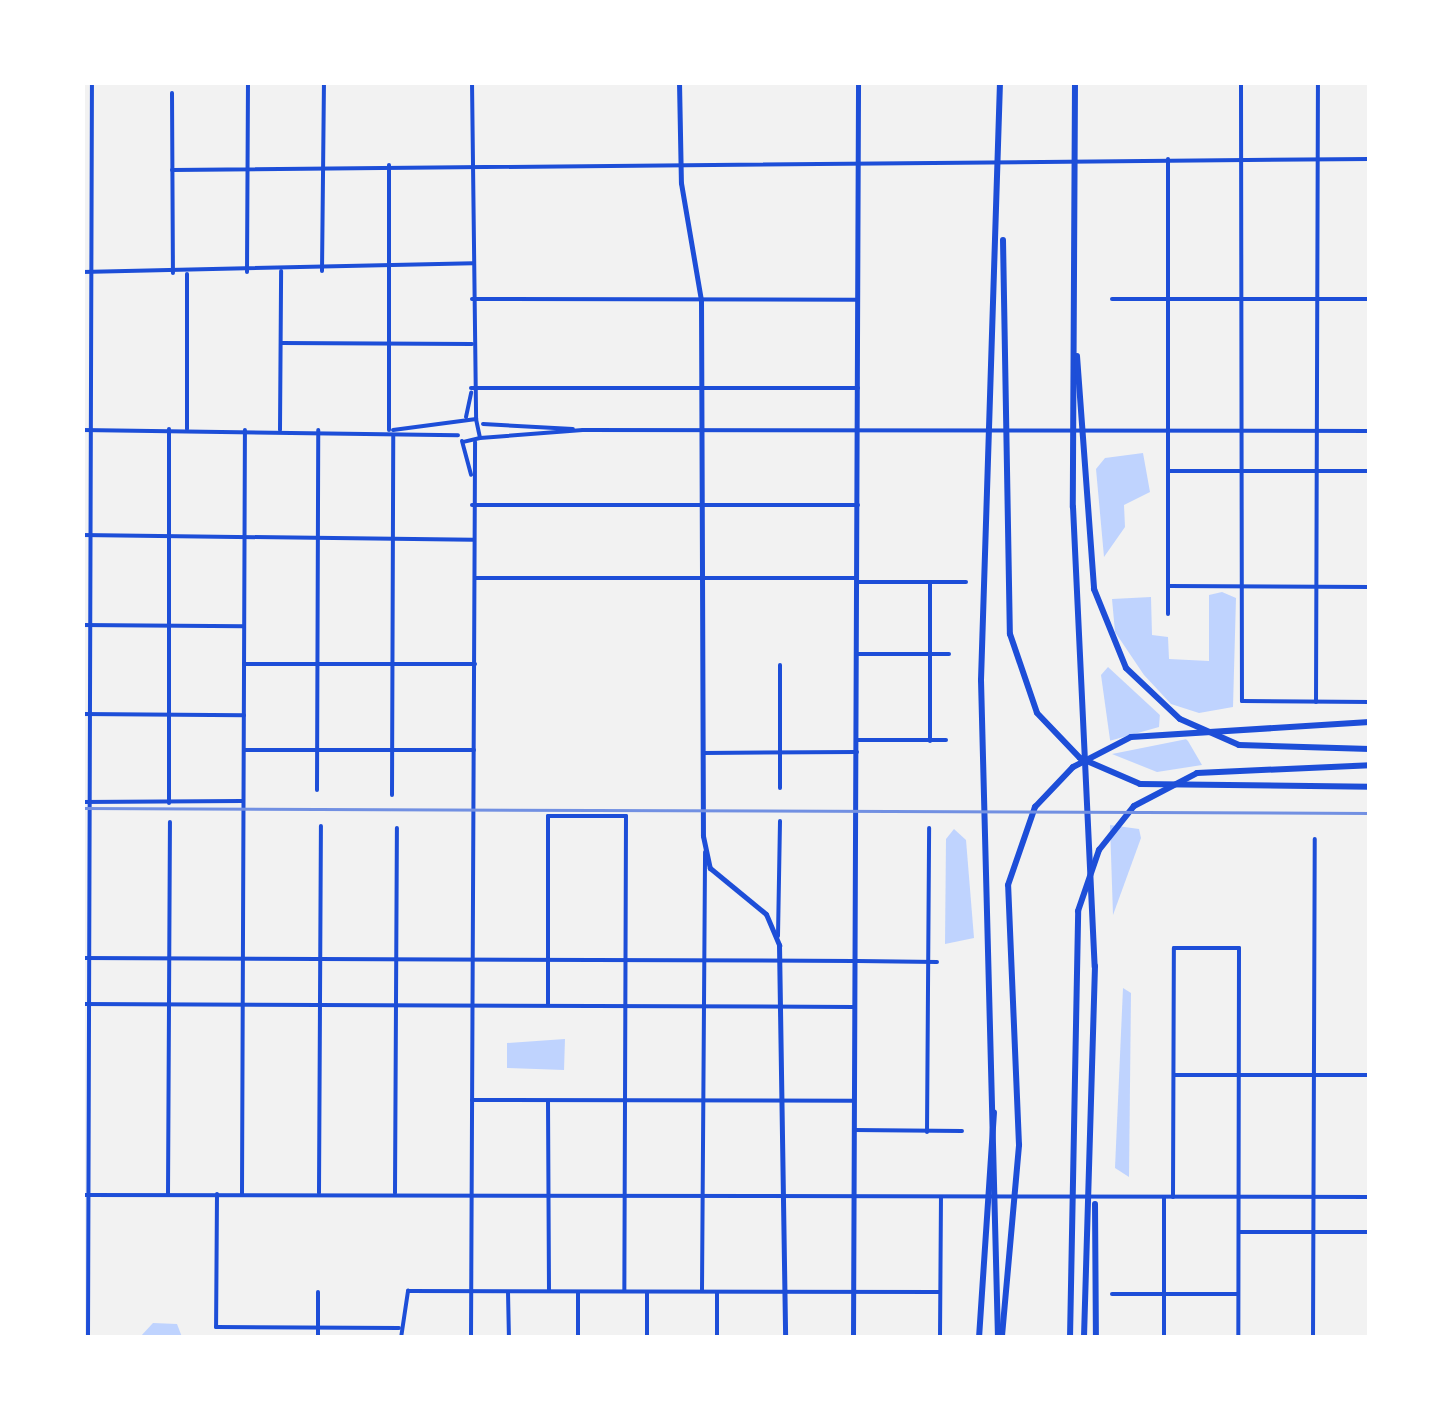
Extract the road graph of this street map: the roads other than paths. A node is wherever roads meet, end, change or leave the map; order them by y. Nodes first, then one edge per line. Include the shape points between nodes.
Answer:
1 (92, 82) edge
2 (248, 82) edge
3 (324, 82) edge
4 (472, 82) edge
5 (679, 82) edge
6 (858, 82) edge
7 (1000, 82) edge
8 (1075, 82) edge
9 (1241, 82) edge
10 (1318, 82) edge
11 (172, 92) dead end
12 (679, 158) junction
13 (858, 158) junction
14 (1168, 159) junction
15 (1370, 159) edge
16 (1243, 160) junction
17 (1316, 160) junction
18 (472, 161) junction
19 (389, 163) junction
20 (322, 168) junction
21 (172, 170) junction
22 (248, 171) junction
23 (1000, 179) junction
24 (390, 261) junction
25 (473, 263) junction
26 (322, 271) junction
27 (82, 272) edge
28 (92, 272) junction
29 (247, 272) junction
30 (281, 272) junction
31 (173, 273) junction
32 (186, 274) junction
33 (1168, 298) junction
34 (1316, 298) junction
35 (472, 299) junction
36 (1112, 299) dead end
37 (1370, 299) edge
38 (701, 300) junction
39 (858, 300) junction
40 (1241, 300) junction
41 (280, 343) junction
42 (390, 344) junction
43 (472, 344) junction
44 (82, 346) edge
45 (90, 346) junction
46 (858, 388) junction
47 (702, 389) junction
48 (471, 390) junction
49 (1076, 416) junction
50 (466, 418) junction
51 (478, 421) junction
52 (458, 423) junction
53 (168, 429) junction
54 (187, 429) junction
55 (702, 429) junction
56 (82, 430) edge
57 (90, 430) junction
58 (245, 430) junction
59 (280, 430) junction
60 (318, 430) junction
61 (391, 430) junction
62 (582, 430) junction
63 (858, 431) junction
64 (1168, 431) junction
65 (1242, 431) junction
66 (1370, 431) edge
67 (1316, 432) junction
68 (458, 435) junction
69 (478, 440) junction
70 (463, 442) junction
71 (1167, 471) junction
72 (1242, 471) junction
73 (1370, 471) edge
74 (1316, 472) junction
75 (471, 476) junction
76 (472, 505) junction
77 (704, 505) junction
78 (858, 505) junction
79 (85, 535) edge
80 (169, 535) junction
81 (318, 536) junction
82 (245, 537) junction
83 (393, 540) junction
84 (473, 540) junction
85 (475, 578) junction
86 (704, 579) junction
87 (858, 580) junction
88 (930, 582) junction
89 (966, 582) dead end
90 (1168, 586) junction
91 (1242, 586) junction
92 (1314, 586) junction
93 (1370, 587) edge
94 (1168, 614) dead end
95 (85, 625) edge
96 (168, 625) junction
97 (244, 626) junction
98 (857, 654) junction
99 (931, 654) junction
100 (949, 654) dead end
101 (244, 664) junction
102 (318, 664) junction
103 (392, 664) junction
104 (475, 664) junction
105 (780, 665) dead end
106 (1316, 702) junction
107 (1370, 702) edge
108 (85, 714) edge
109 (167, 715) junction
110 (244, 715) junction
111 (1370, 722) edge
112 (857, 740) junction
113 (946, 740) dead end
114 (930, 741) junction
115 (1370, 749) edge
116 (244, 750) junction
117 (318, 750) junction
118 (392, 750) junction
119 (474, 750) junction
120 (780, 752) junction
121 (857, 752) junction
122 (703, 753) junction
123 (1370, 765) edge
124 (1370, 787) edge
125 (780, 788) dead end
126 (317, 790) dead end
127 (392, 795) dead end
128 (242, 801) junction
129 (86, 802) edge
130 (169, 802) junction
131 (780, 820) dead end
132 (170, 822) dead end
133 (320, 826) dead end
134 (397, 828) dead end
135 (930, 828) dead end
136 (1315, 840) dead end
137 (705, 852) junction
138 (778, 936) junction
139 (85, 958) edge
140 (169, 958) junction
141 (245, 958) junction
142 (320, 958) junction
143 (396, 958) junction
144 (854, 961) junction
145 (472, 962) junction
146 (548, 962) junction
147 (625, 962) junction
148 (702, 962) junction
149 (780, 962) junction
150 (927, 962) junction
151 (937, 962) dead end
152 (85, 1004) edge
153 (168, 1004) junction
154 (320, 1004) junction
155 (396, 1004) junction
156 (244, 1005) junction
157 (472, 1005) junction
158 (548, 1005) junction
159 (625, 1006) junction
160 (702, 1007) junction
161 (778, 1007) junction
162 (854, 1007) junction
163 (1174, 1075) junction
164 (1239, 1075) junction
165 (1316, 1075) junction
166 (1370, 1075) edge
167 (997, 1091) junction
168 (472, 1100) junction
169 (548, 1100) junction
170 (701, 1100) junction
171 (778, 1100) junction
172 (624, 1101) junction
173 (854, 1101) junction
174 (854, 1130) junction
175 (962, 1131) dead end
176 (927, 1132) junction
177 (318, 1193) junction
178 (394, 1193) junction
179 (472, 1193) junction
180 (701, 1193) junction
181 (168, 1194) junction
182 (217, 1194) junction
183 (242, 1194) junction
184 (548, 1194) junction
185 (624, 1194) junction
186 (779, 1194) junction
187 (853, 1194) junction
188 (85, 1195) edge
189 (941, 1195) junction
190 (1164, 1196) junction
191 (1173, 1196) junction
192 (1238, 1197) junction
193 (1314, 1197) junction
194 (1370, 1197) edge
195 (1093, 1214) junction
196 (1238, 1232) junction
197 (1314, 1232) junction
198 (1370, 1232) edge
199 (86, 1262) edge
200 (624, 1290) junction
201 (702, 1290) junction
202 (716, 1290) junction
203 (549, 1291) junction
204 (578, 1291) junction
205 (647, 1291) junction
206 (780, 1291) junction
207 (853, 1291) junction
208 (318, 1292) dead end
209 (472, 1292) junction
210 (508, 1292) junction
211 (940, 1292) junction
212 (1112, 1294) dead end
213 (1164, 1294) junction
214 (1238, 1294) junction
215 (318, 1326) junction
216 (401, 1328) junction
217 (86, 1329) edge
218 (88, 1338) edge
219 (318, 1338) edge
220 (401, 1338) edge
221 (471, 1338) edge
222 (509, 1338) edge
223 (578, 1338) edge
224 (647, 1338) edge
225 (717, 1338) edge
226 (786, 1338) edge
227 (852, 1338) edge
228 (940, 1338) edge
229 (979, 1338) edge
230 (1000, 1338) edge
231 (1070, 1338) edge
232 (1084, 1338) edge
233 (1096, 1338) edge
234 (1164, 1338) edge
235 (1238, 1338) edge
236 (1313, 1338) edge

1 - 28 street
2 - 22 street
3 - 20 street
4 - 18 street
5 - 12 main road
6 - 13 main road
7 - 23 highway
8 - 49 highway
9 - 16 street
10 - 17 street
11 - 21 street
12 - 13 street
12 - 18 street
12 - 38 main road
13 - 14 street
13 - 39 main road
14 - 16 street
14 - 33 street
15 - 17 street
16 - 17 street
16 - 40 street
17 - 34 street
18 - 19 street
18 - 25 street
19 - 20 street
19 - 24 street
20 - 22 street
20 - 26 street
21 - 22 street
21 - 31 street
22 - 29 street
23 - 124 highway via 1008,594 1025,691 1049,728 1094,766 1173,787
23 - 167 highway via 982,791
24 - 25 street
24 - 26 street via 336,261
24 - 42 street
25 - 35 street
26 - 30 street
27 - 28 street
28 - 31 street
28 - 45 street
29 - 30 street
29 - 32 street
30 - 41 street
31 - 32 street
32 - 54 street
33 - 36 street
33 - 40 street
33 - 64 street
34 - 37 street
34 - 40 street
34 - 67 street
35 - 38 street
35 - 43 street
38 - 39 street
38 - 47 main road
39 - 46 main road
40 - 65 street
41 - 42 street
41 - 59 street
42 - 43 street
42 - 61 street
43 - 48 street
44 - 45 street
45 - 57 street
46 - 47 street
46 - 63 main road
47 - 48 street
47 - 55 main road
48 - 50 street
48 - 51 street
49 - 115 highway via 1094,589 1113,648 1166,710 1254,748
49 - 195 highway via 1094,826
50 - 51 street
50 - 52 street
51 - 62 street
51 - 69 street
52 - 61 street
52 - 68 street
53 - 54 street
53 - 57 street
53 - 80 street
54 - 58 street
55 - 62 street
55 - 63 street
55 - 77 main road
56 - 57 street
57 - 79 street
58 - 59 street
58 - 82 street
59 - 60 street
60 - 61 street
60 - 81 street
61 - 68 street
61 - 83 street
62 - 69 street
63 - 64 street
63 - 78 main road
64 - 65 street
64 - 71 street
65 - 67 street
65 - 72 street
66 - 67 street
67 - 74 street
68 - 70 street
69 - 70 street
69 - 75 street
70 - 75 street
71 - 72 street
71 - 90 street
72 - 74 street
72 - 91 street
73 - 74 street
74 - 92 street
75 - 76 street
76 - 77 street
76 - 84 street
77 - 78 street
77 - 86 main road
78 - 87 main road
79 - 80 street
79 - 95 street
80 - 82 street
80 - 96 street
81 - 82 street
81 - 83 street
81 - 102 street
82 - 97 street
83 - 84 street
83 - 103 street
84 - 85 street
85 - 86 street
85 - 104 street
86 - 87 street
86 - 122 main road
87 - 88 street
87 - 98 main road
88 - 89 street
88 - 99 street
90 - 91 street
90 - 94 street
91 - 92 street
91 - 106 street via 1242,702
92 - 93 street
92 - 106 street
95 - 96 street
95 - 108 street
96 - 97 street
96 - 109 street
97 - 101 street
98 - 99 street
98 - 112 main road
99 - 100 street
99 - 114 street
101 - 102 street
101 - 110 street
102 - 103 street
102 - 117 street
103 - 104 street
103 - 118 street
104 - 119 street
105 - 120 street
106 - 107 street
108 - 109 street
108 - 129 street
109 - 110 street
109 - 130 street
110 - 116 street
111 - 230 highway via 1150,734 1091,755 1026,823 1010,872 1018,1174
112 - 114 street
112 - 121 main road
113 - 114 street
116 - 117 street
116 - 128 street
117 - 118 street
117 - 126 street
118 - 119 street
118 - 127 street
119 - 145 street
120 - 121 street
120 - 122 street
120 - 125 street
121 - 144 main road
122 - 137 main road
123 - 231 highway via 1216,768 1134,806 1082,890
128 - 130 street
128 - 141 street
129 - 130 street
129 - 139 street
131 - 138 street
132 - 140 street
133 - 142 street
134 - 143 street
135 - 150 street
136 - 165 street
137 - 138 main road
137 - 148 street
138 - 149 main road
139 - 140 street
139 - 152 street
140 - 141 street
140 - 153 street
141 - 142 street
141 - 156 street
142 - 143 street
142 - 154 street
143 - 145 street
143 - 155 street
144 - 149 street
144 - 150 street
144 - 162 main road
145 - 146 street
145 - 157 street
146 - 147 street
146 - 147 street via 548,816 626,816
146 - 158 street
147 - 148 street
147 - 159 street
148 - 149 street
148 - 160 street
149 - 161 main road
150 - 151 street
150 - 176 street
152 - 153 street
152 - 188 street
153 - 156 street
153 - 181 street
154 - 155 street
154 - 156 street
154 - 177 street
155 - 157 street
155 - 178 street
156 - 183 street
157 - 158 street
157 - 168 street
158 - 159 street
159 - 160 street
159 - 172 street
160 - 161 street
160 - 170 street
161 - 162 street
161 - 171 main road
162 - 173 main road
163 - 164 street
163 - 164 street via 1174,948 1239,948
163 - 191 street
164 - 165 street
164 - 192 street
165 - 166 street
165 - 193 street
167 - 229 highway
167 - 230 highway
168 - 169 street
168 - 179 street
169 - 172 street
169 - 184 street
170 - 171 street
170 - 172 street
170 - 180 street
171 - 173 street
171 - 186 main road
172 - 185 street
173 - 174 main road
174 - 176 street
174 - 187 main road
175 - 176 street
177 - 178 street
177 - 183 street
178 - 179 street
179 - 184 street
179 - 209 street
180 - 185 street
180 - 186 street
180 - 201 street
181 - 182 street
181 - 188 street
182 - 183 street
182 - 215 street via 216,1327
184 - 185 street
184 - 203 street
185 - 200 street
186 - 187 street
186 - 206 main road
187 - 189 street
187 - 207 main road
188 - 199 street
189 - 190 street
189 - 211 street
190 - 191 street
190 - 213 street
191 - 192 street
192 - 193 street
192 - 196 street
193 - 194 street
193 - 197 street
195 - 232 highway
195 - 233 highway
196 - 197 street
196 - 214 street
197 - 198 street
197 - 236 street
199 - 217 street
200 - 204 street
200 - 205 street
201 - 202 street
201 - 205 street
202 - 206 street
202 - 225 street
203 - 204 street
203 - 210 street
204 - 223 street
205 - 224 street
206 - 207 street
206 - 226 main road
207 - 211 street
207 - 227 main road
208 - 215 street
209 - 210 street
209 - 216 street via 404,1294
209 - 221 street
210 - 222 street
211 - 228 street
212 - 213 street
213 - 214 street
213 - 234 street
214 - 235 street
215 - 216 street
215 - 219 street
216 - 220 street
217 - 218 street

